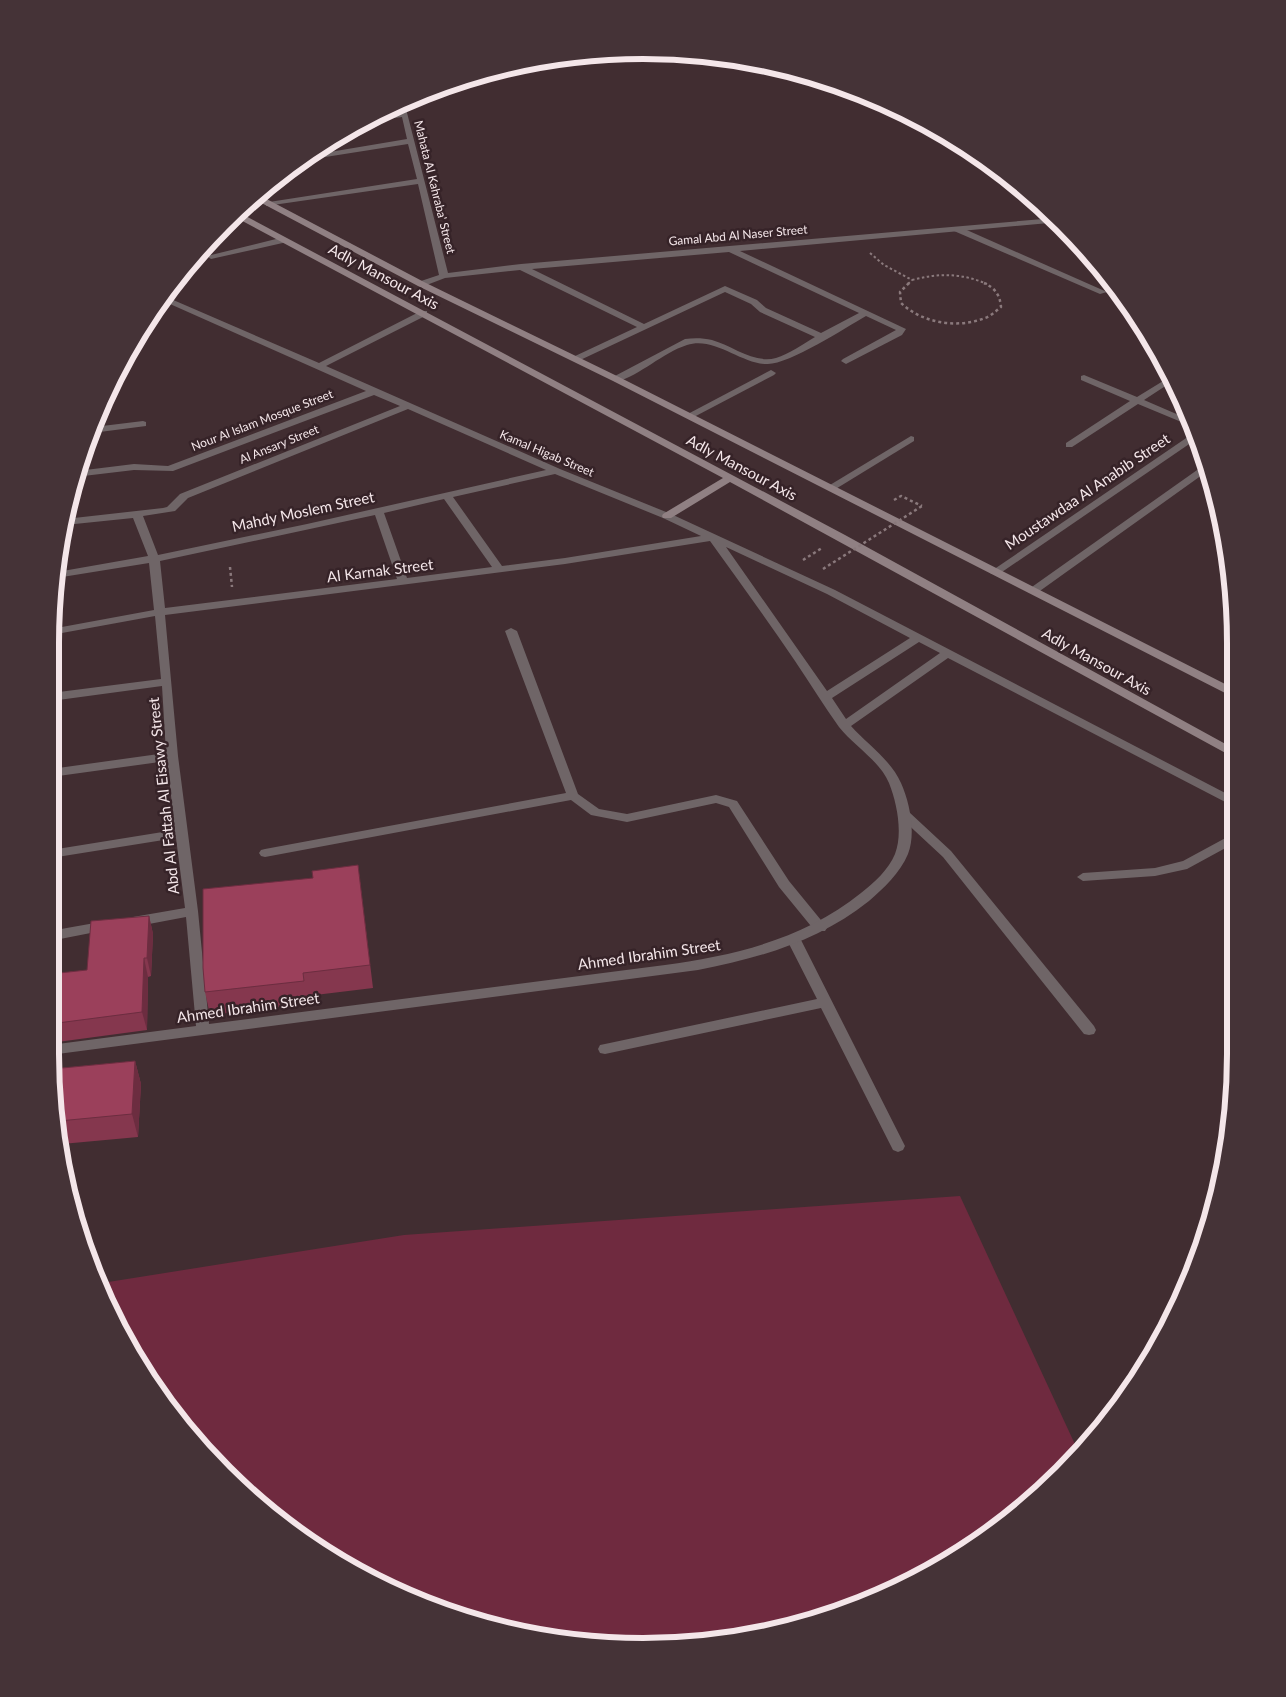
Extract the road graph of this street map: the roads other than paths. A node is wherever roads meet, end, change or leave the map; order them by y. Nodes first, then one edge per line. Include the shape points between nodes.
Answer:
1 (403, 110) edge
2 (404, 114) junction
3 (390, 117) edge
4 (410, 142) junction
5 (319, 156) edge
6 (421, 181) junction
7 (262, 200) edge
8 (269, 204) junction
9 (243, 218) edge
10 (1046, 221) edge
11 (957, 228) junction
12 (284, 240) junction
13 (729, 249) junction
14 (211, 256) dead end
15 (521, 268) junction
16 (444, 276) junction
17 (421, 284) junction
18 (1103, 292) dead end
19 (168, 302) edge
20 (866, 312) junction
21 (424, 313) junction
22 (644, 327) junction
23 (822, 337) junction
24 (576, 359) junction
25 (846, 361) dead end
26 (320, 366) junction
27 (771, 373) dead end
28 (1084, 378) dead end
29 (616, 379) junction
30 (1166, 382) edge
31 (375, 391) junction
32 (1138, 401) junction
33 (408, 406) junction
34 (689, 416) junction
35 (1183, 420) edge
36 (143, 424) dead end
37 (99, 429) edge
38 (911, 439) dead end
39 (1190, 439) edge
40 (1069, 445) dead end
41 (556, 471) junction
42 (1201, 471) edge
43 (85, 473) edge
44 (730, 478) junction
45 (830, 488) junction
46 (446, 495) junction
47 (378, 510) junction
48 (137, 514) junction
49 (667, 516) junction
50 (72, 521) edge
51 (713, 537) junction
52 (154, 558) junction
53 (499, 569) junction
54 (995, 572) junction
55 (63, 574) edge
56 (403, 582) junction
57 (1033, 591) junction
58 (160, 612) junction
59 (59, 630) edge
60 (511, 631) dead end
61 (919, 637) junction
62 (948, 653) junction
63 (167, 682) junction
64 (1227, 690) edge
65 (59, 697) edge
66 (826, 697) junction
67 (845, 726) junction
68 (1227, 750) edge
69 (172, 756) junction
70 (59, 772) edge
71 (573, 796) junction
72 (1227, 799) edge
73 (905, 815) junction
74 (180, 832) junction
75 (1227, 841) edge
76 (59, 852) edge
77 (265, 853) dead end
78 (1083, 877) dead end
79 (192, 911) junction
80 (820, 928) junction
81 (59, 934) edge
82 (794, 940) junction
83 (825, 1002) junction
84 (203, 1030) junction
85 (1089, 1030) dead end
86 (59, 1049) edge
87 (605, 1049) dead end
88 (898, 1146) dead end

1 - 2 street, Mahata Al Kahraba' Street
2 - 3 street
2 - 4 street, Mahata Al Kahraba' Street
4 - 5 street
4 - 6 street, Mahata Al Kahraba' Street
6 - 8 street
6 - 16 street, Mahata Al Kahraba' Street
7 - 8 main road, Adly Mansour Axis
8 - 17 main road, Adly Mansour Axis
9 - 12 main road, Adly Mansour Axis
10 - 11 street, Gamal Abd Al Naser Street
11 - 13 street, Gamal Abd Al Naser Street
11 - 18 street
12 - 14 street
12 - 21 main road, Adly Mansour Axis
13 - 15 street, Gamal Abd Al Naser Street
13 - 20 street
15 - 16 street, Gamal Abd Al Naser Street
15 - 22 street
16 - 17 street, Gamal Abd Al Naser Street
17 - 24 main road, Adly Mansour Axis
19 - 26 street, Kamal Higab Street
20 - 23 street
20 - 25 street via 901,330
21 - 26 street
21 - 44 main road, Adly Mansour Axis
22 - 23 street via 725,289
22 - 24 street
23 - 29 street via 771,363 704,340 694,340
24 - 29 main road, Adly Mansour Axis
26 - 31 street, Kamal Higab Street
27 - 34 street
28 - 32 street
29 - 34 main road, Adly Mansour Axis
30 - 32 street
31 - 33 street, Kamal Higab Street
31 - 43 street, Nour Al Islam Mosque Street via 175,467 134,467
32 - 35 street
32 - 40 street
33 - 41 street, Kamal Higab Street
33 - 48 street, Al Ansary Street via 184,496 171,509
34 - 45 main road, Adly Mansour Axis
36 - 37 street
38 - 45 street
39 - 54 street, Moustawdaa Al Anabib Street
41 - 46 street, Mahdy Moslem Street
41 - 49 street, Kamal Higab Street
42 - 57 street
44 - 49 main road
44 - 68 main road, Adly Mansour Axis
45 - 54 main road, Adly Mansour Axis
46 - 47 street, Mahdy Moslem Street
46 - 53 street
47 - 52 street, Mahdy Moslem Street
47 - 56 street
48 - 50 street
48 - 52 street, Abd Al Fattah Al Eisawy Street
49 - 51 street, Kamal Higab Street
51 - 53 street, Al Karnak Street
51 - 61 street, Kamal Higab Street
51 - 66 street, Ahmed Ibrahim Street
52 - 55 street, Mahdy Moslem Street
52 - 58 street, Abd Al Fattah Al Eisawy Street
53 - 56 street, Al Karnak Street
54 - 57 main road, Adly Mansour Axis
56 - 58 street, Al Karnak Street
57 - 64 main road, Adly Mansour Axis
58 - 59 street, Al Karnak Street
58 - 63 street, Abd Al Fattah Al Eisawy Street
60 - 71 street
61 - 62 street, Kamal Higab Street
61 - 66 street
62 - 67 street
62 - 72 street, Kamal Higab Street
63 - 65 street
63 - 69 street, Abd Al Fattah Al Eisawy Street
66 - 67 street, Ahmed Ibrahim Street
67 - 73 street, Ahmed Ibrahim Street via 894,780
69 - 70 street
69 - 74 street, Abd Al Fattah Al Eisawy Street
71 - 77 street
71 - 80 street via 595,812 627,818 716,799 733,804 784,884
73 - 80 street, Ahmed Ibrahim Street via 903,851 884,880 856,906
73 - 85 street via 947,854
74 - 76 street
74 - 79 street, Abd Al Fattah Al Eisawy Street
75 - 78 street via 1187,865 1155,872
79 - 81 street
79 - 84 street, Abd Al Fattah Al Eisawy Street
80 - 82 street, Ahmed Ibrahim Street
82 - 83 street
82 - 84 street, Ahmed Ibrahim Street via 749,955 676,970
83 - 87 street
83 - 88 street
84 - 86 street, Ahmed Ibrahim Street

